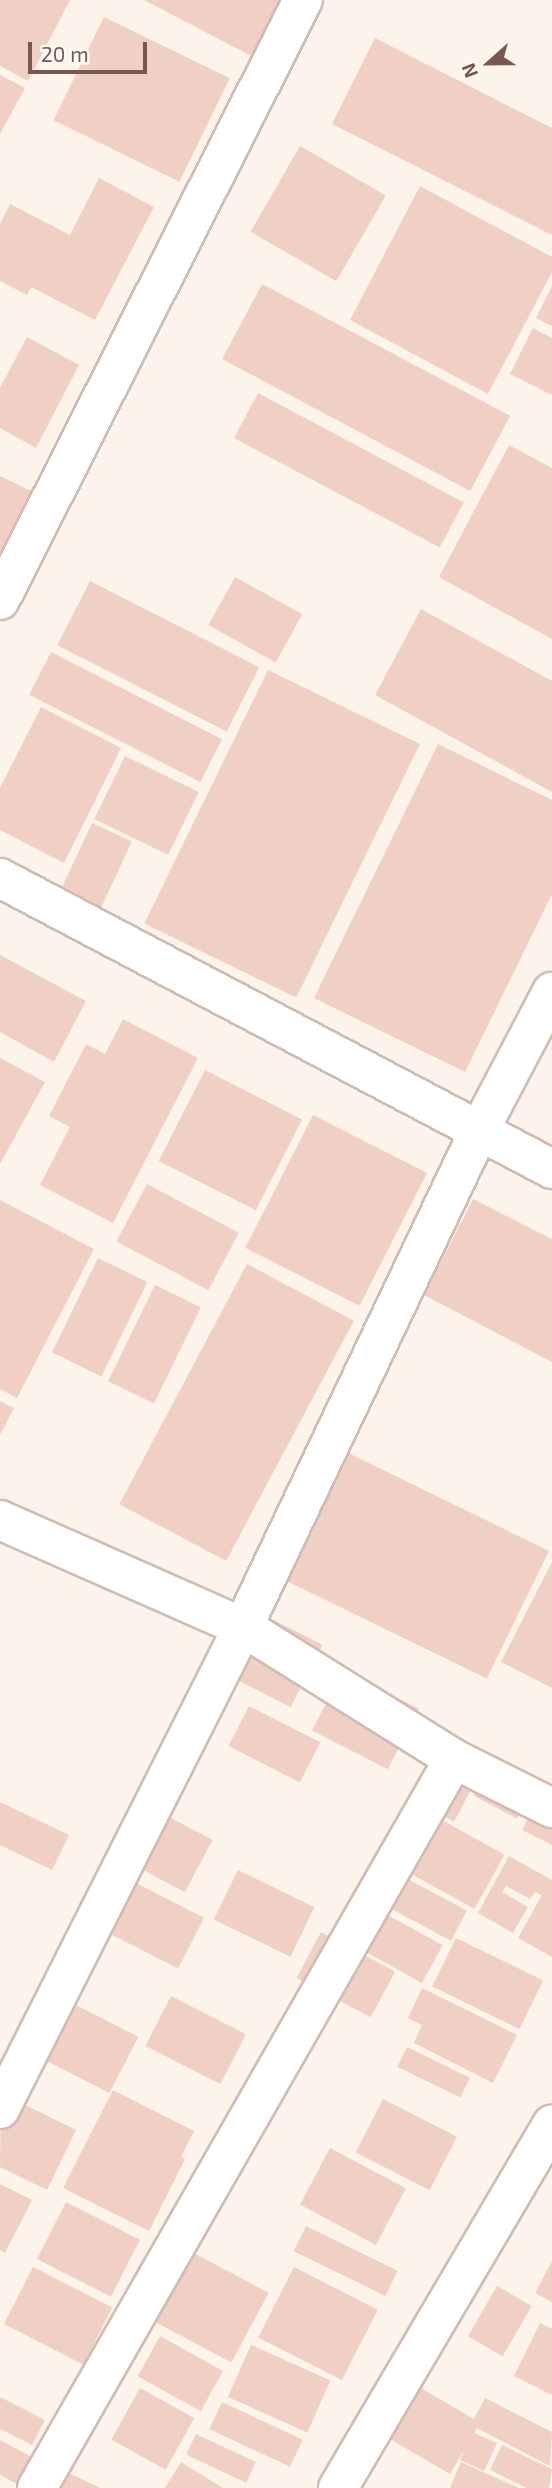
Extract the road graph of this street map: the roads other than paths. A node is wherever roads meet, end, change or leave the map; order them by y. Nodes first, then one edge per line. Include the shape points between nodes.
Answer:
1 (303, 0) edge
2 (0, 600) edge
3 (0, 878) edge
4 (552, 992) edge
5 (480, 1129) junction
6 (552, 1169) edge
7 (0, 1520) edge
8 (243, 1627) junction
9 (454, 1759) junction
10 (552, 1808) edge
11 (0, 2109) edge
12 (552, 2124) edge
13 (37, 2488) edge
14 (338, 2488) edge

1 - 2 street
3 - 5 street
4 - 5 street
5 - 6 street
5 - 8 street
7 - 8 street
8 - 9 street
8 - 11 street
9 - 10 street
9 - 13 street
12 - 14 street

